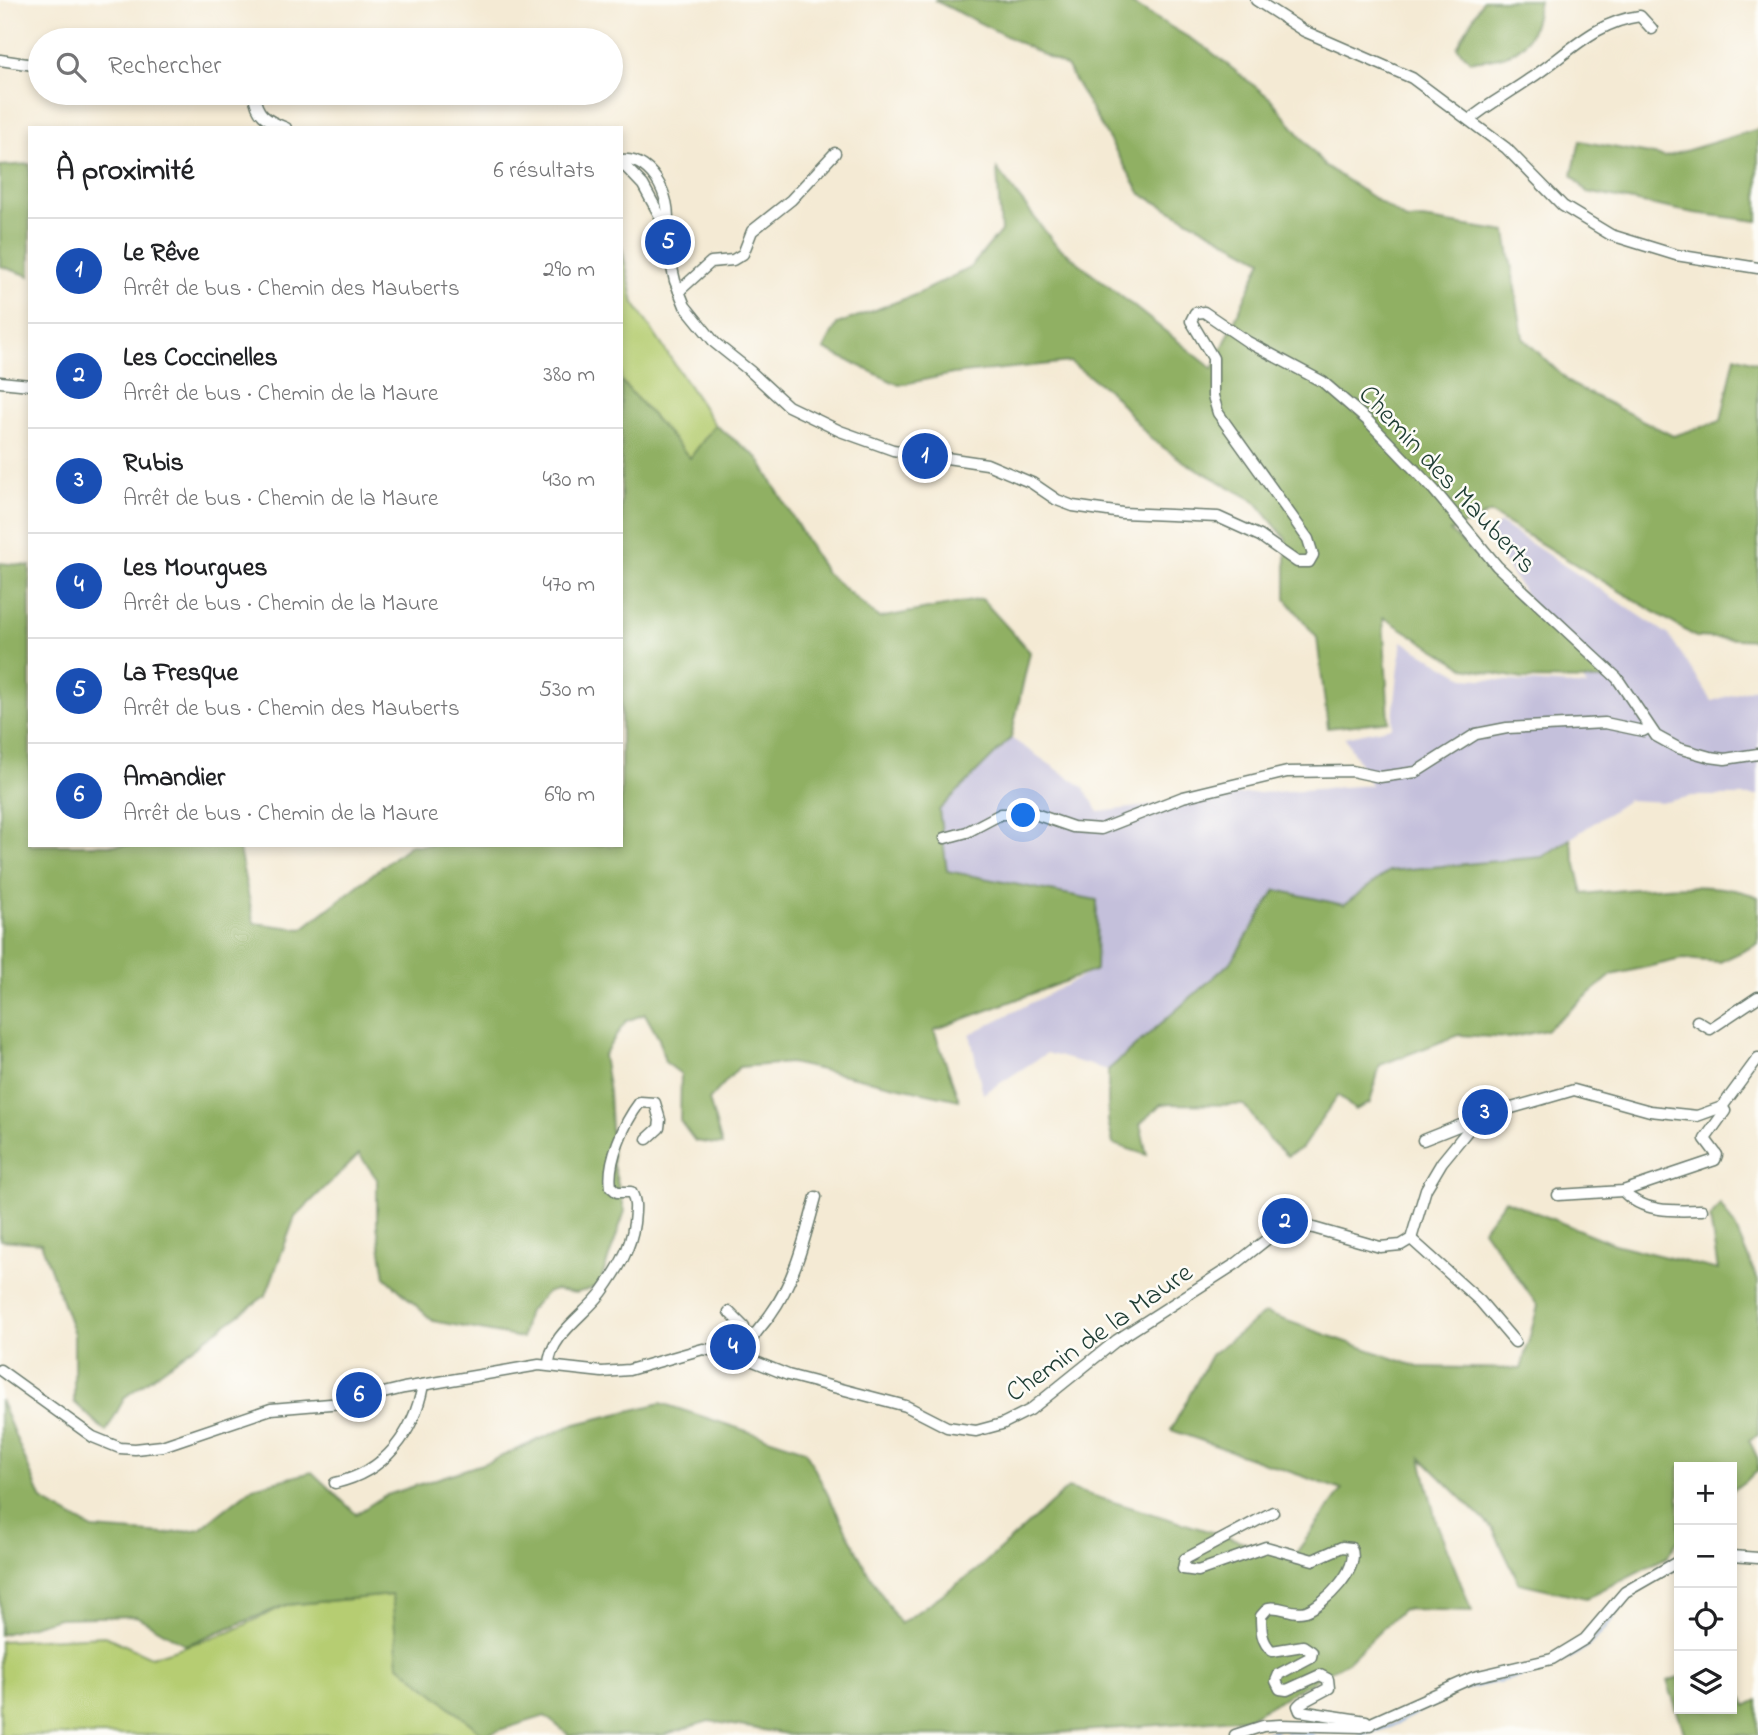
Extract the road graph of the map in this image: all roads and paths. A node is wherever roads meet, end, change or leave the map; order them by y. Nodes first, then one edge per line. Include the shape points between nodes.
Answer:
1 (1256, 0) edge
2 (1653, 29) dead end
3 (0, 60) edge
4 (28, 64) edge
5 (257, 105) edge
6 (1469, 120) junction
7 (282, 126) edge
8 (835, 153) dead end
9 (623, 163) edge
10 (1758, 268) edge
11 (679, 291) junction
12 (0, 382) edge
13 (28, 386) edge
14 (1648, 728) junction
15 (1758, 754) edge
16 (945, 838) dead end
17 (1758, 997) edge
18 (1697, 1021) dead end
19 (1758, 1058) edge
20 (1722, 1107) junction
21 (1480, 1119) junction
22 (647, 1139) dead end
23 (1423, 1140) dead end
24 (1623, 1191) junction
25 (1558, 1195) dead end
26 (816, 1197) dead end
27 (1702, 1210) dead end
28 (1411, 1239) junction
29 (729, 1312) dead end
30 (1515, 1342) dead end
31 (744, 1356) junction
32 (549, 1365) junction
33 (0, 1370) edge
34 (423, 1385) junction
35 (335, 1483) dead end
36 (1273, 1511) dead end
37 (1737, 1556) edge
38 (1758, 1558) edge
39 (1674, 1564) edge
40 (1370, 1725) junction
41 (1235, 1735) edge

1 - 6 street via 1304,31 1412,78
2 - 6 street via 1640,16 1612,21
3 - 4 street
5 - 7 street via 263,117
6 - 10 street via 1506,148 1563,206 1611,235 1676,255
8 - 11 street via 792,200 752,231 743,254 711,262
9 - 11 street, Chemin des Mauberts via 643,185 665,232
11 - 14 street, Chemin des Mauberts via 715,343 788,406 817,422 893,450 979,462 1073,506 1219,517 1260,536 1297,562 1309,562 1312,549 1308,539 1218,413 1213,358 1191,321 1195,313 1204,312 1248,342 1323,382 1367,419 1497,566 1617,678
12 - 13 street
14 - 15 street via 1666,743 1710,757
14 - 16 street via 1643,731 1605,723 1507,729 1468,738 1416,772 1380,777 1352,771 1287,772 1183,797 1101,830 1073,827 1035,814 1001,814
17 - 18 street via 1710,1029
19 - 20 street
20 - 21 street via 1684,1115 1650,1111 1574,1090
20 - 24 street via 1723,1116 1705,1139 1717,1155 1715,1160
21 - 23 street
21 - 28 street via 1442,1162 1426,1189
22 - 32 street via 659,1128 660,1120 655,1103 646,1101 633,1111 609,1173 611,1187 631,1192 636,1199 626,1253 601,1293 556,1342
24 - 25 street
24 - 27 street via 1661,1211
26 - 31 street via 791,1275
28 - 30 street via 1480,1301
28 - 31 street, Chemin de la Maure via 1380,1247 1303,1225 1285,1225 1237,1263 1117,1340 1030,1410 976,1431 947,1427 906,1406 789,1376
29 - 31 street via 744,1327
31 - 32 street, Chemin de la Maure via 703,1349 616,1372
32 - 34 street, Chemin de la Maure
33 - 34 street, Chemin de la Maure via 93,1437 135,1449 162,1446 271,1409 342,1403
34 - 35 street via 411,1425 384,1461 364,1474
36 - 40 street via 1185,1559 1183,1569 1198,1571 1266,1547 1312,1560 1342,1547 1351,1548 1352,1564 1330,1596 1306,1611 1268,1608 1261,1616 1261,1632 1272,1651 1303,1646 1312,1652 1304,1664 1279,1674 1280,1689 1320,1675 1328,1679 1326,1692 1301,1703 1300,1711
37 - 38 street
39 - 40 street via 1625,1592 1591,1633 1566,1652 1533,1665 1474,1677
40 - 41 street via 1345,1729 1263,1726

